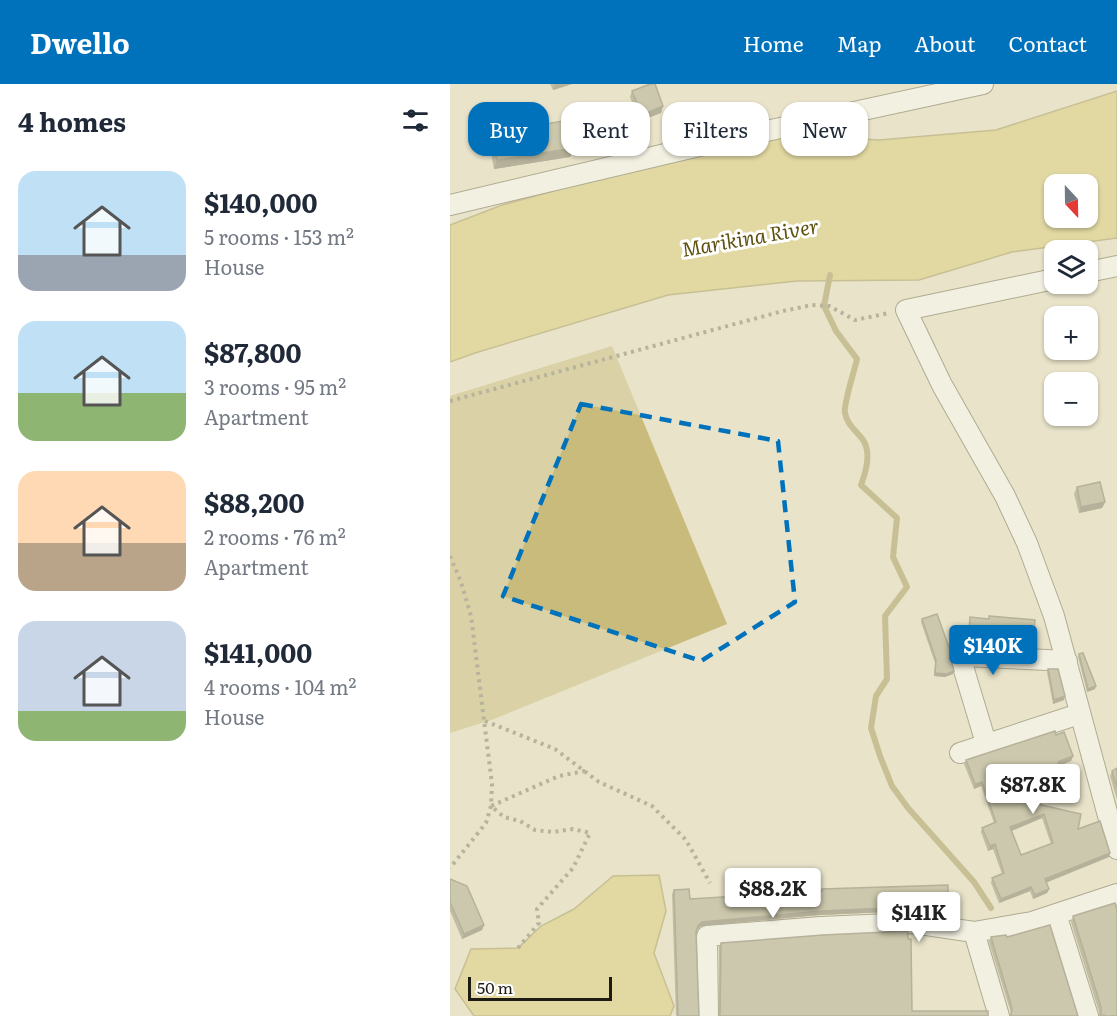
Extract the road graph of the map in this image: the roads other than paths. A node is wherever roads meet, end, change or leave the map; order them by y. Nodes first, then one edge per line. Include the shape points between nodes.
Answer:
1 (983, 84) edge
2 (450, 204) edge
3 (1117, 266) edge
4 (1098, 270) edge
5 (1044, 281) edge
6 (1066, 661) junction
7 (1079, 714) junction
8 (986, 743) junction
9 (960, 753) dead end
10 (1117, 849) edge
11 (1117, 894) edge
12 (1056, 914) junction
13 (974, 932) junction
14 (708, 1016) edge
15 (999, 1016) edge
16 (1088, 1016) edge

1 - 2 street
3 - 4 street
5 - 6 street via 906,310 1027,543
6 - 7 street
6 - 8 street via 962,657
7 - 8 street
7 - 10 street
8 - 9 street
11 - 12 street
12 - 13 street
12 - 16 street
13 - 14 street via 913,923 707,936
13 - 15 street

